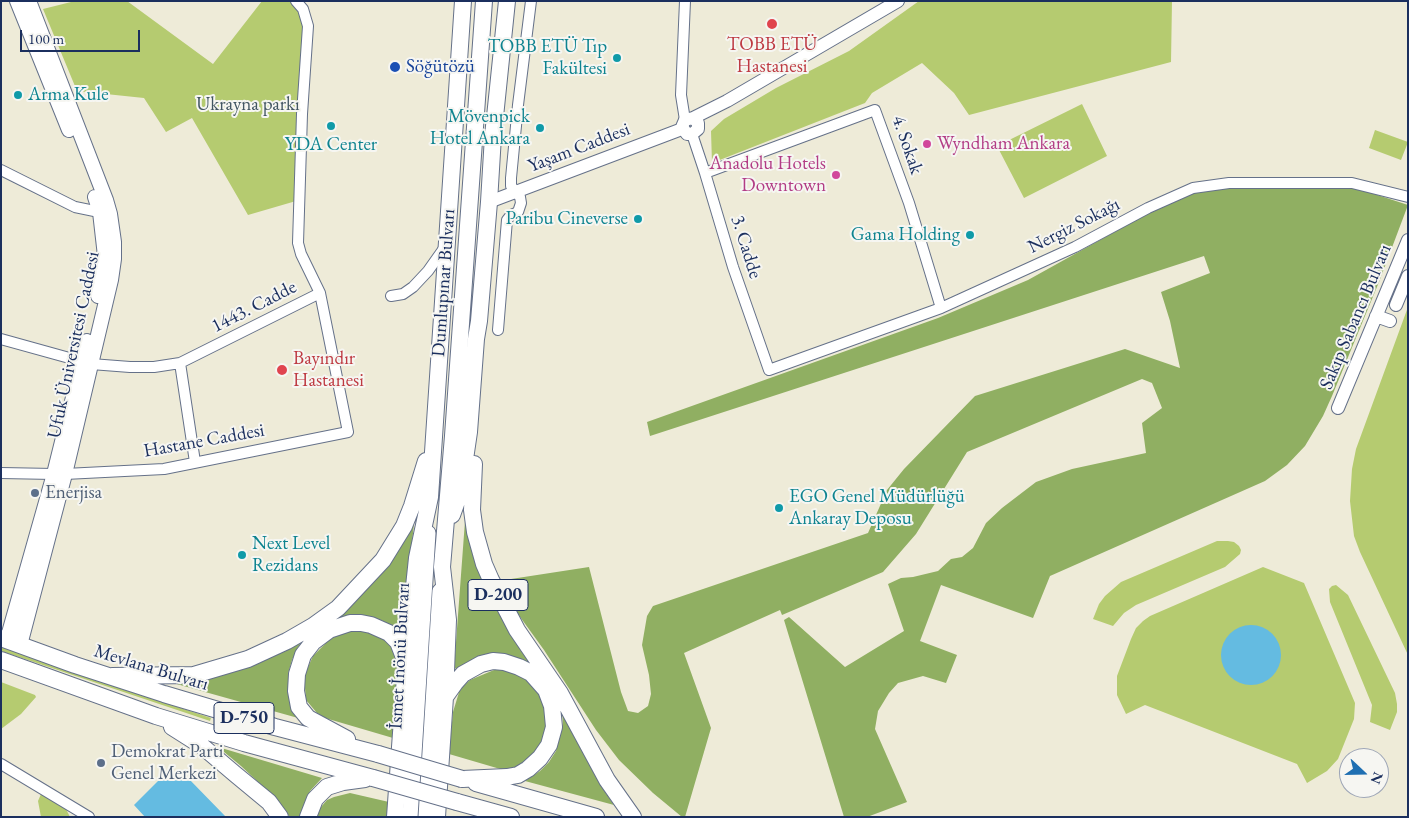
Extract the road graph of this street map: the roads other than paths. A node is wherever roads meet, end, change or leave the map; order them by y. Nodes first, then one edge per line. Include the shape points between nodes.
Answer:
1 (17, 1) edge
2 (29, 1) edge
3 (296, 1) edge
4 (463, 1) edge
5 (484, 1) edge
6 (488, 1) edge
7 (507, 1) edge
8 (531, 1) edge
9 (685, 1) edge
10 (898, 1) edge
11 (690, 125) junction
12 (492, 136) junction
13 (1, 170) edge
14 (705, 173) junction
15 (516, 192) junction
16 (1408, 197) edge
17 (490, 202) junction
18 (105, 213) junction
19 (1408, 240) edge
20 (447, 244) junction
21 (1408, 276) edge
22 (320, 293) junction
23 (392, 296) dead end
24 (1396, 305) dead end
25 (942, 308) junction
26 (1376, 316) junction
27 (1390, 320) dead end
28 (498, 330) dead end
29 (476, 339) junction
30 (1, 340) edge
31 (87, 363) junction
32 (180, 363) junction
33 (769, 370) joint
34 (1338, 408) dead end
35 (435, 427) junction
36 (195, 462) junction
37 (1, 473) edge
38 (60, 474) junction
39 (430, 497) junction
40 (445, 534) junction
41 (442, 567) junction
42 (9, 641) edge
43 (1, 660) edge
44 (406, 663) junction
45 (112, 676) junction
46 (446, 698) junction
47 (156, 716) junction
48 (378, 754) junction
49 (1, 764) edge
50 (373, 778) junction
51 (462, 779) junction
52 (457, 802) junction
53 (76, 812) edge
54 (89, 817) edge
55 (280, 817) edge
56 (308, 817) edge
57 (395, 817) edge
58 (410, 817) edge
59 (426, 817) edge
60 (437, 817) edge
61 (482, 817) edge
62 (511, 817) edge
63 (596, 817) edge
64 (633, 817) edge

1 - 18 main road, Ufuk Üniversitesi Caddesi
2 - 18 main road, Ufuk Üniversitesi Caddesi via 95,170
3 - 22 street, 1443. Cadde via 303,9 308,26 298,242
4 - 20 highway, Dumlupınar Bulvarı
5 - 40 highway, Dumlupınar Bulvarı
6 - 12 highway
7 - 12 highway
8 - 15 street via 511,178 511,186
9 - 11 street, 3. Cadde via 681,95
10 - 11 street, Yaşam Caddesi
11 - 14 street, 3. Cadde
11 - 15 street, Yaşam Caddesi
12 - 17 highway
13 - 18 street via 76,207
14 - 25 street, 4. Sokak via 876,110
14 - 33 street, 3. Cadde via 733,268
15 - 17 street, Yaşam Caddesi
15 - 28 street via 521,203 518,212 507,220
16 - 25 street, Nergiz Sokağı via 1352,183 1229,183 1193,188
17 - 29 highway
18 - 31 main road, Ufuk Üniversitesi Caddesi via 114,242 114,259
19 - 26 street, Sakıp Sabancı Bulvarı
20 - 23 street via 413,287
20 - 35 highway, Dumlupınar Bulvarı
21 - 24 street, Sakıp Sabancı Bulvarı
22 - 32 street, 1443. Cadde
22 - 36 street, Hastane Caddesi via 348,432
25 - 33 street, Nergiz Sokağı
26 - 27 street
26 - 34 street, Sakıp Sabancı Bulvarı
29 - 40 highway via 469,432 460,494
29 - 64 highway, D-200 via 479,383 472,510 484,564 518,630 560,693 607,780
30 - 31 street, 1443. Cadde
31 - 32 street, 1443. Cadde via 138,367
31 - 38 main road, Ufuk Üniversitesi Caddesi
32 - 36 street
35 - 39 highway, Dumlupınar Bulvarı
35 - 45 highway via 404,526 383,560 338,608 287,641 229,666 194,676
36 - 38 street, Hastane Caddesi via 154,470
37 - 38 street, Hastane Caddesi
38 - 42 main road, Ufuk Üniversitesi Caddesi
39 - 44 highway, Dumlupınar Bulvarı via 417,558
39 - 58 main road, İsmet İnönü Bulvarı
40 - 41 highway, Dumlupınar Bulvarı
41 - 46 highway, Dumlupınar Bulvarı via 448,620
41 - 59 main road, İsmet İnönü Bulvarı
42 - 45 highway, Mevlana Bulvarı / D-750
43 - 47 highway, D-750
44 - 48 highway via 398,642 389,633 371,625 350,623 329,630 312,642 299,665 296,691 299,707 308,718
44 - 57 highway, Dumlupınar Bulvarı
45 - 48 highway, Mevlana Bulvarı / D-750 via 275,727
46 - 51 highway via 463,674 481,664 504,662 531,673 546,690 552,706 554,727 549,745 528,769 507,777
46 - 60 highway, Dumlupınar Bulvarı
47 - 50 highway, D-750
47 - 55 highway via 202,746 268,802
48 - 51 highway, D-750, bridge
49 - 53 street
50 - 52 highway, bridge
50 - 56 highway via 327,787 315,799
51 - 63 highway
52 - 61 highway
52 - 62 highway
53 - 54 street

